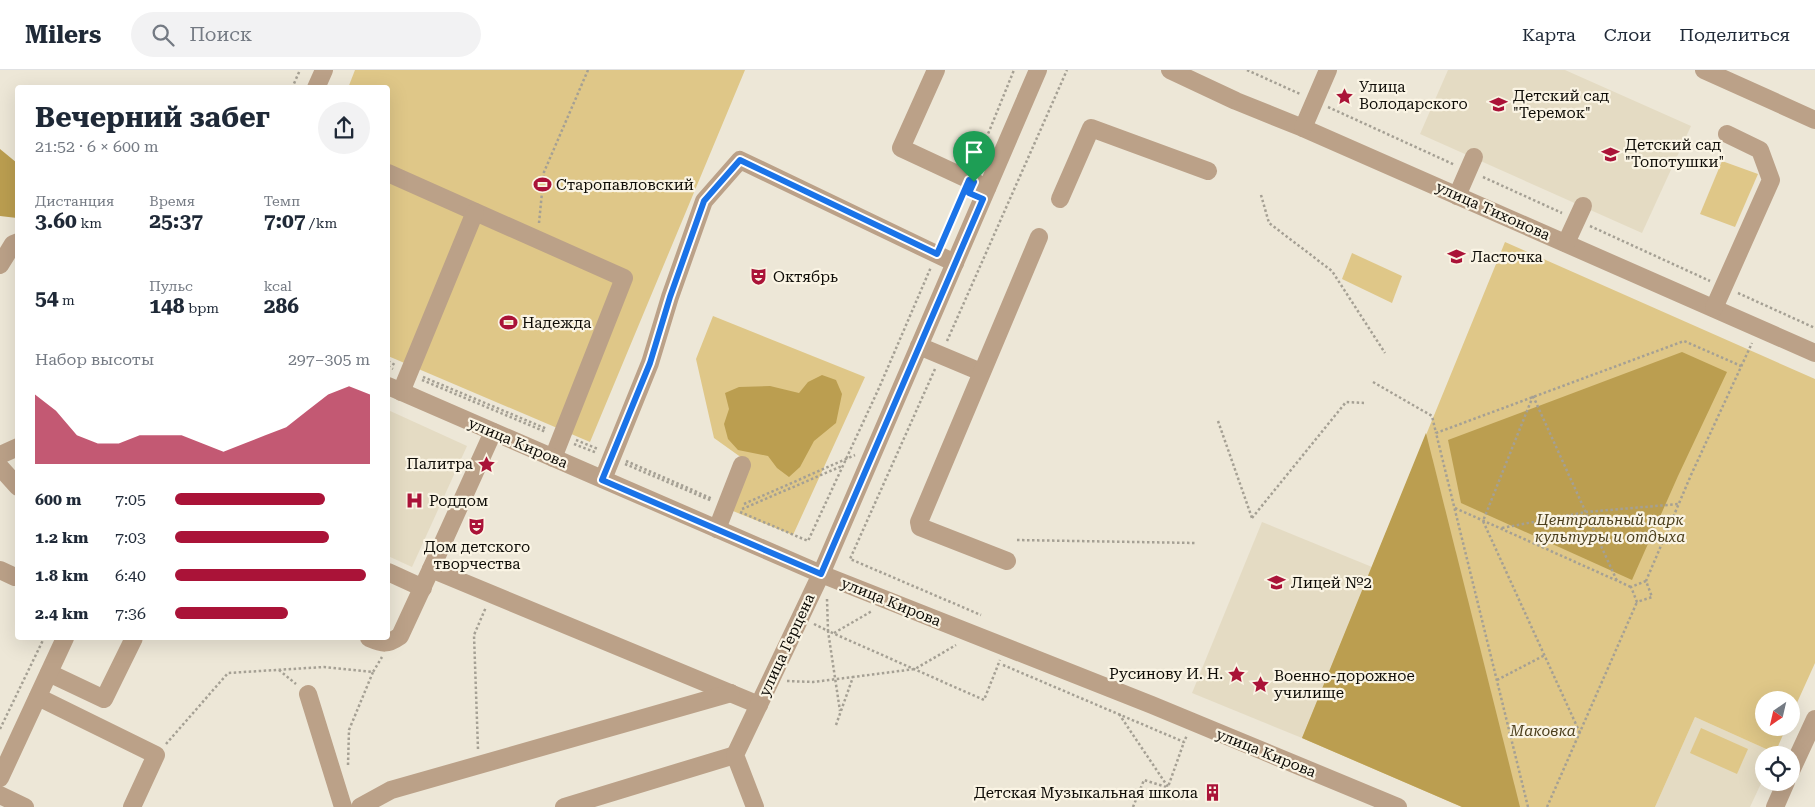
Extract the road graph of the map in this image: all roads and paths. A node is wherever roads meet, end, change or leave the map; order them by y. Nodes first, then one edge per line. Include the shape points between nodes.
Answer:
1 (300, 70) edge
2 (324, 70) edge
3 (588, 70) edge
4 (936, 70) edge
5 (1014, 70) edge
6 (1038, 70) edge
7 (1067, 70) edge
8 (1170, 70) edge
9 (1247, 70) edge
10 (1328, 70) edge
11 (1704, 70) edge
12 (293, 85) edge
13 (317, 85) edge
14 (1315, 101) junction
15 (1815, 120) edge
16 (1303, 128) junction
17 (1727, 134) dead end
18 (1471, 164) junction
19 (914, 168) dead end
20 (1208, 171) dead end
21 (390, 174) edge
22 (966, 185) junction
23 (985, 194) junction
24 (1262, 195) dead end
25 (1457, 196) junction
26 (1060, 199) dead end
27 (475, 212) junction
28 (1580, 213) junction
29 (1039, 237) dead end
30 (535, 239) junction
31 (15, 243) edge
32 (1566, 243) junction
33 (937, 254) junction
34 (955, 263) junction
35 (0, 265) edge
36 (1725, 287) junction
37 (1714, 308) junction
38 (1815, 328) edge
39 (919, 346) junction
40 (1748, 350) dead end
41 (1385, 353) dead end
42 (1815, 353) edge
43 (941, 354) junction
44 (390, 362) edge
45 (1741, 366) junction
46 (410, 371) junction
47 (981, 372) junction
48 (1373, 382) dead end
49 (394, 389) edge
50 (1534, 396) junction
51 (1364, 403) dead end
52 (1218, 421) dead end
53 (493, 432) junction
54 (1436, 433) junction
55 (562, 435) junction
56 (858, 447) dead end
57 (4, 455) edge
58 (612, 455) junction
59 (553, 458) junction
60 (846, 460) junction
61 (742, 465) dead end
62 (844, 465) junction
63 (15, 480) edge
64 (602, 480) junction
65 (727, 504) junction
66 (1678, 504) junction
67 (1455, 508) junction
68 (1586, 512) junction
69 (1483, 521) junction
70 (1500, 528) junction
71 (717, 529) junction
72 (1017, 540) dead end
73 (1194, 543) dead end
74 (1007, 561) dead end
75 (431, 570) junction
76 (390, 573) edge
77 (821, 574) junction
78 (1617, 581) junction
79 (1646, 581) junction
80 (1631, 587) junction
81 (423, 588) junction
82 (827, 592) dead end
83 (491, 594) junction
84 (1637, 602) junction
85 (872, 611) dead end
86 (981, 615) dead end
87 (807, 621) dead end
88 (828, 630) junction
89 (834, 633) junction
90 (43, 640) edge
91 (64, 640) edge
92 (133, 640) edge
93 (374, 640) edge
94 (391, 642) junction
95 (956, 645) dead end
96 (1006, 648) junction
97 (1544, 656) junction
98 (915, 669) junction
99 (279, 670) junction
100 (373, 672) junction
101 (49, 673) junction
102 (853, 677) junction
103 (835, 679) junction
104 (1497, 680) junction
105 (780, 681) dead end
106 (731, 693) junction
107 (308, 694) joint
108 (38, 697) junction
109 (104, 699) junction
110 (759, 705) junction
111 (840, 712) junction
112 (1119, 714) dead end
113 (1815, 720) edge
114 (92, 723) junction
115 (836, 725) dead end
116 (0, 729) edge
117 (1580, 733) junction
118 (1184, 742) dead end
119 (1800, 752) edge
120 (156, 755) junction
121 (735, 755) junction
122 (478, 765) junction
123 (2, 771) edge
124 (1168, 787) junction
125 (1782, 791) edge
126 (0, 795) edge
127 (341, 799) edge
128 (570, 806) edge
129 (25, 807) edge
130 (132, 807) edge
131 (360, 807) edge
132 (754, 807) edge
133 (1133, 807) edge
134 (1398, 807) edge
135 (1528, 807) edge
136 (1547, 807) edge
137 (1775, 807) edge

1 - 12 path
2 - 13 street
3 - 30 path via 544,172
4 - 22 street via 900,148
5 - 22 path
6 - 23 street, улица Герцена
7 - 43 path
8 - 16 street, улица Тихонова
9 - 14 path
10 - 14 street
11 - 15 street
14 - 16 street
14 - 18 path
16 - 25 street, улица Тихонова
17 - 36 street via 1760,150 1771,180
18 - 25 street
18 - 28 path
19 - 22 street
20 - 26 street via 1091,128
21 - 27 street
22 - 23 street
22 - 33 path
23 - 34 street, улица Герцена
24 - 41 path via 1269,223 1332,271
25 - 32 street, улица Тихонова
27 - 30 street
27 - 46 street
28 - 32 street
28 - 36 path
29 - 47 street
30 - 55 street via 624,278
31 - 35 street
32 - 37 street, улица Тихонова
33 - 34 street
33 - 58 street via 740,160 704,201 650,363
33 - 60 path
34 - 39 street, улица Герцена
36 - 37 street
36 - 38 path
37 - 42 street, улица Тихонова
39 - 43 street
39 - 77 street, улица Герцена
40 - 45 path
43 - 47 street
43 - 86 path via 850,559
44 - 46 path
45 - 50 path via 1684,341
45 - 66 path
46 - 49 street
46 - 55 path
47 - 74 street via 919,525
48 - 54 path via 1432,416
49 - 53 street, улица Кирова
50 - 54 path
50 - 68 path
50 - 69 path
51 - 52 path via 1346,402 1252,518
53 - 59 street, улица Кирова
53 - 75 street
54 - 67 path
55 - 58 path
55 - 59 street
56 - 60 path via 855,455
57 - 63 street
58 - 64 street
58 - 65 path
59 - 64 street, улица Кирова
60 - 62 path
60 - 65 path via 736,508
61 - 65 street
62 - 62 path via 754,503 737,511 808,541
64 - 71 street, улица Кирова
65 - 71 street
66 - 68 path
66 - 79 path
67 - 69 path
67 - 104 path
68 - 70 path
68 - 78 path
69 - 70 path
69 - 97 path
70 - 78 path
71 - 77 street, улица Кирова
72 - 73 path
75 - 81 street
75 - 83 street
76 - 81 street
77 - 96 street, улица Кирова
77 - 110 street, улица Герцена
78 - 80 path
79 - 80 path
79 - 84 path via 1652,597
80 - 84 path
81 - 94 street via 400,636
82 - 88 path
83 - 106 street
83 - 122 path via 474,635
84 - 117 path
85 - 89 path
87 - 88 path
88 - 89 path
88 - 103 path
89 - 98 path
90 - 116 path
91 - 101 street
92 - 109 street
93 - 94 street
94 - 100 path
95 - 98 path
96 - 98 path via 984,700
96 - 134 street, улица Кирова
97 - 104 path
97 - 117 path
98 - 102 path
99 - 100 path via 324,667
99 - 107 path
99 - 120 path via 228,673
100 - 127 path via 348,730 347,773
101 - 108 street
101 - 109 street
102 - 103 path
102 - 111 path
103 - 105 path
103 - 111 path
104 - 135 path
106 - 110 street
106 - 122 street
107 - 127 street
108 - 114 street
108 - 123 street
109 - 114 street
110 - 121 street, улица Герцена
111 - 115 path
112 - 124 path
113 - 119 street
114 - 120 street
117 - 136 path
118 - 124 path
120 - 130 street
121 - 128 street
121 - 132 street
122 - 131 street via 391,790
124 - 133 path via 1144,780
125 - 137 street
126 - 129 street

